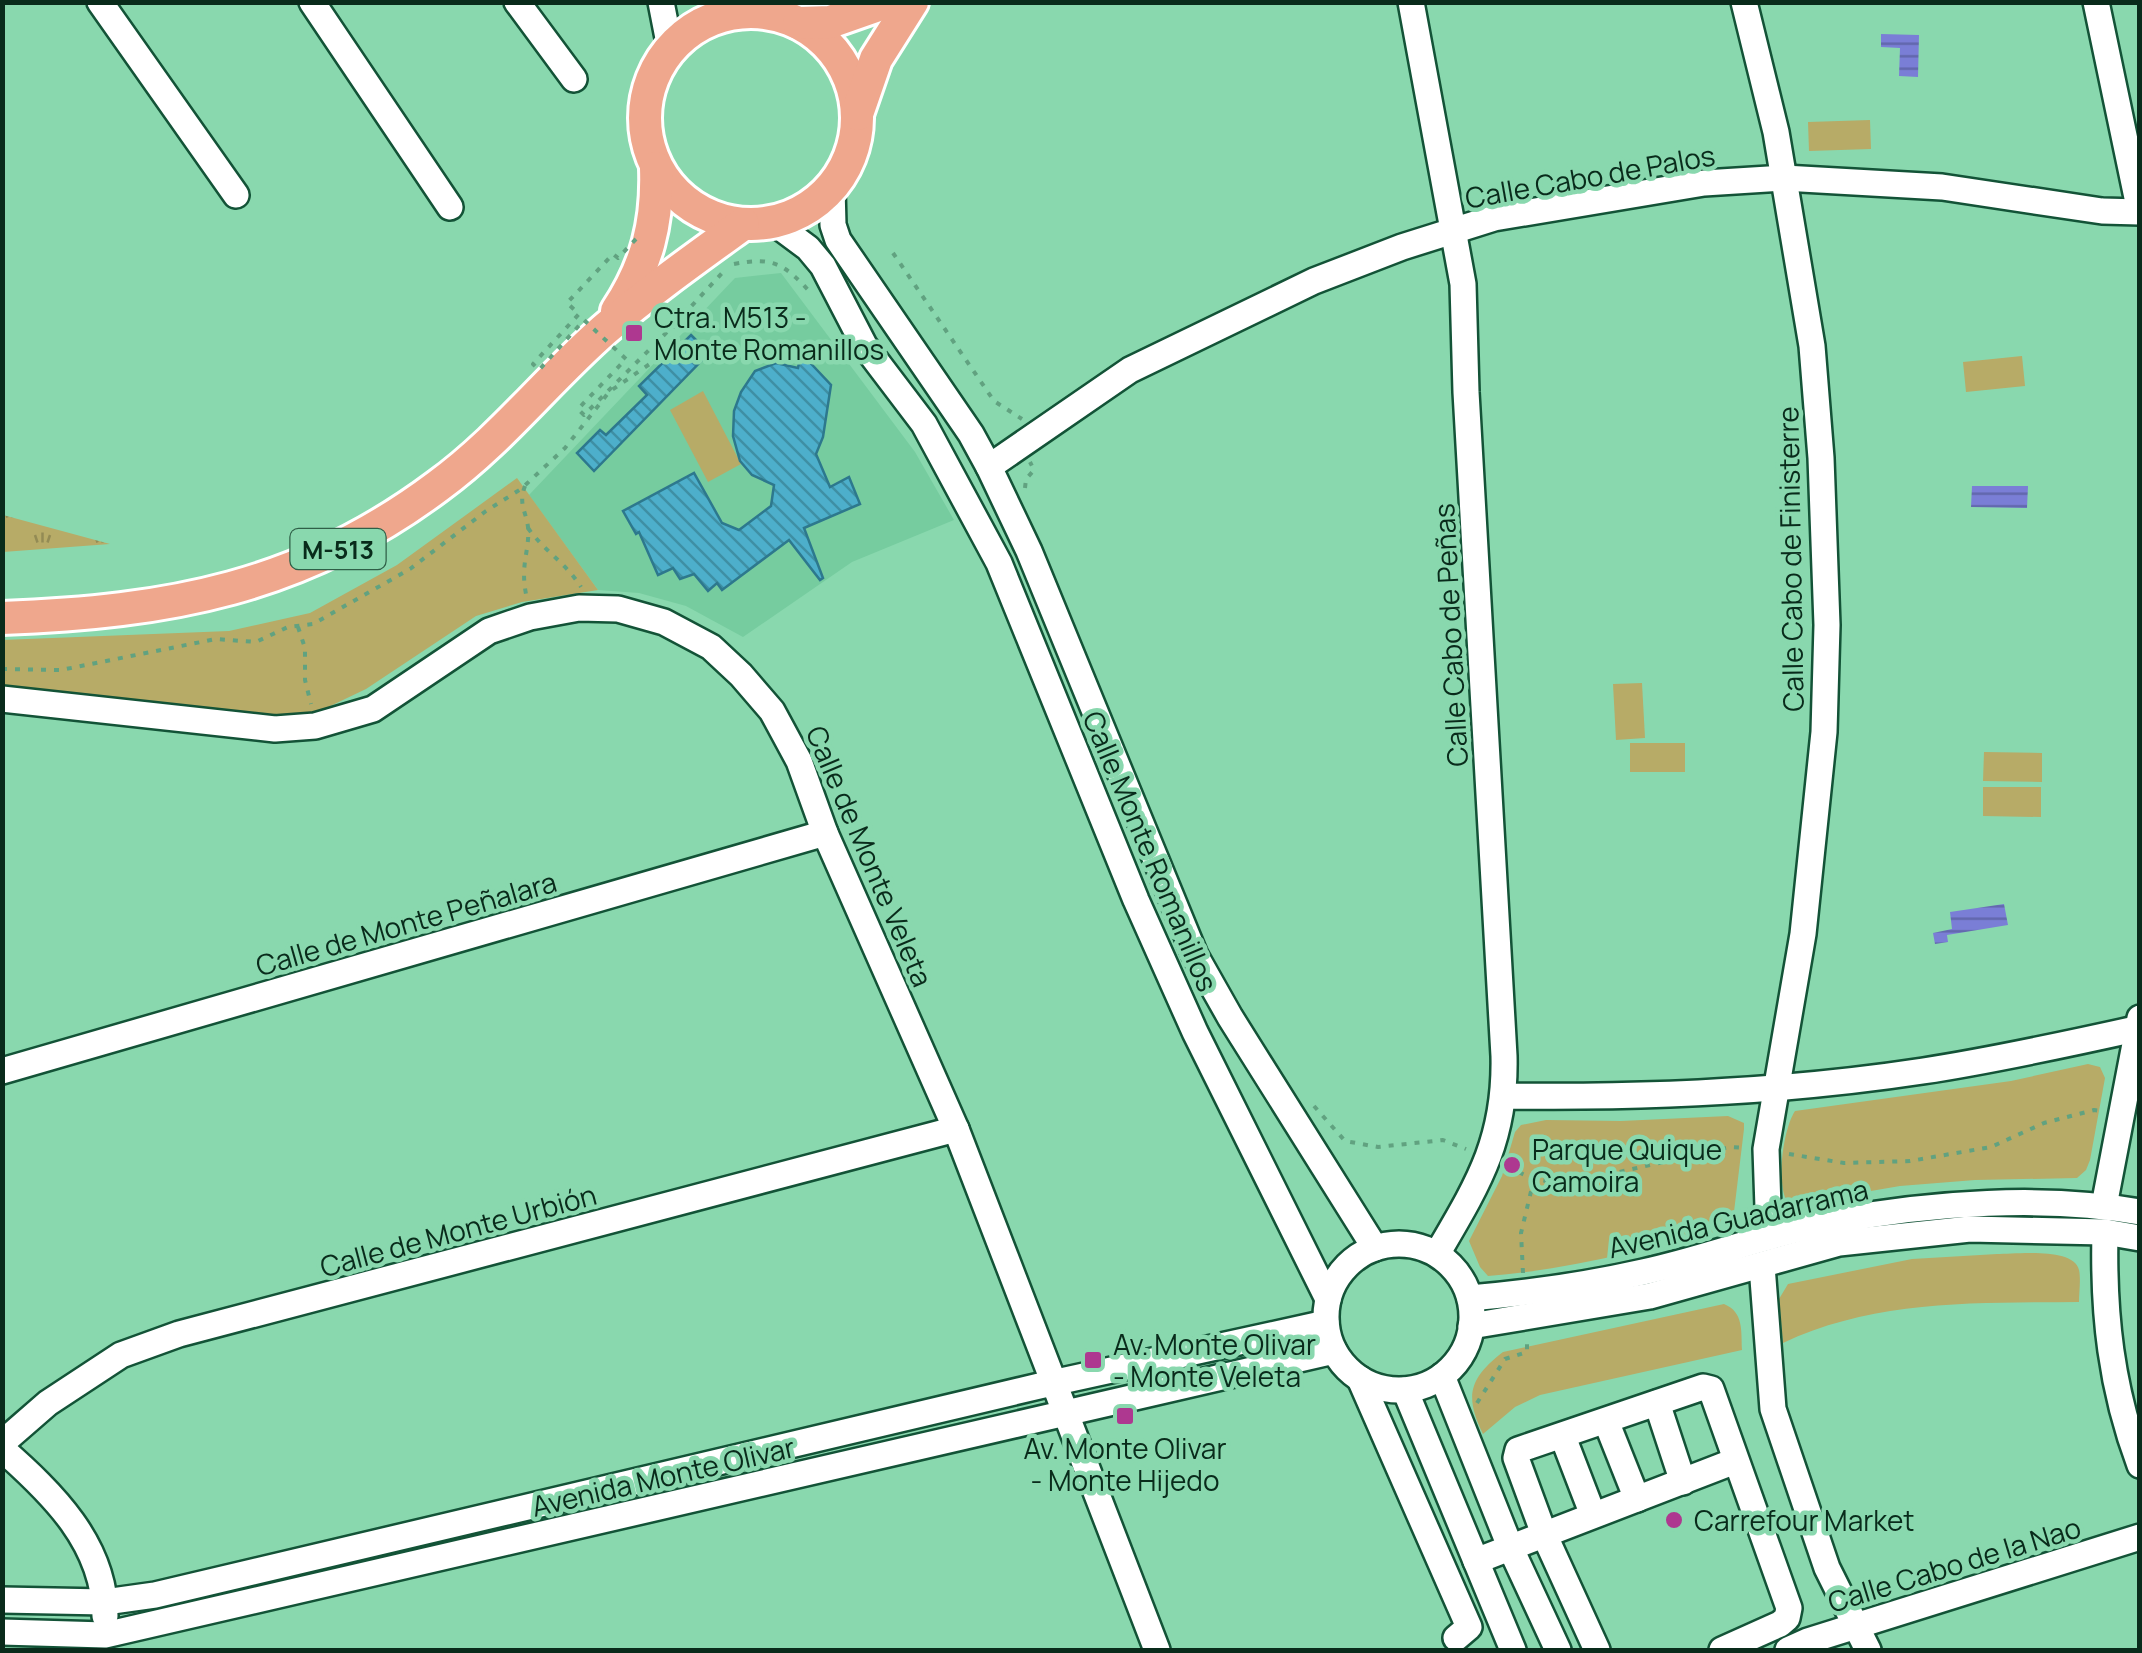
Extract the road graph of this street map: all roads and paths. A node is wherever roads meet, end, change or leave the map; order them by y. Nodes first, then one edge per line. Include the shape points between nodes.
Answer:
1 (100, 2) edge
2 (312, 2) edge
3 (517, 2) edge
4 (661, 2) edge
5 (887, 2) edge
6 (912, 2) edge
7 (1411, 2) edge
8 (1744, 2) edge
9 (2096, 2) edge
10 (734, 7) edge
11 (799, 23) junction
12 (670, 48) junction
13 (574, 80) dead end
14 (857, 114) junction
15 (656, 168) junction
16 (1784, 178) junction
17 (832, 187) junction
18 (236, 195) dead end
19 (450, 207) dead end
20 (2140, 212) edge
21 (758, 223) junction
22 (1455, 230) junction
23 (636, 239) dead end
24 (893, 253) dead end
25 (837, 290) junction
26 (603, 331) junction
27 (952, 406) junction
28 (924, 424) junction
29 (1024, 437) junction
30 (989, 468) junction
31 (528, 482) dead end
32 (1025, 490) dead end
33 (1014, 520) junction
34 (980, 527) junction
35 (528, 528) junction
36 (596, 608) junction
37 (531, 616) junction
38 (2, 618) edge
39 (298, 627) dead end
40 (2, 699) edge
41 (315, 726) junction
42 (826, 833) junction
43 (2139, 1025) edge
44 (2, 1071) edge
45 (1776, 1086) junction
46 (1505, 1096) junction
47 (1309, 1100) dead end
48 (2122, 1116) junction
49 (956, 1129) junction
50 (1766, 1149) junction
51 (1488, 1158) junction
52 (2104, 1206) junction
53 (2140, 1212) edge
54 (2104, 1232) junction
55 (1769, 1238) junction
56 (2140, 1238) edge
57 (1375, 1248) junction
58 (1437, 1254) junction
59 (1762, 1266) junction
60 (1470, 1298) junction
61 (1328, 1311) junction
62 (1471, 1326) junction
63 (1334, 1350) junction
64 (1442, 1376) junction
65 (1360, 1378) junction
66 (1052, 1383) junction
67 (1405, 1390) junction
68 (1657, 1403) junction
69 (1064, 1413) junction
70 (1606, 1421) junction
71 (1563, 1436) junction
72 (2, 1446) edge
73 (1735, 1461) junction
74 (2140, 1466) edge
75 (1683, 1482) junction
76 (596, 1491) junction
77 (1636, 1499) junction
78 (548, 1502) junction
79 (1593, 1515) junction
80 (603, 1520) junction
81 (554, 1532) junction
82 (1544, 1534) junction
83 (2140, 1537) edge
84 (1510, 1546) junction
85 (1476, 1561) junction
86 (2, 1600) edge
87 (105, 1602) junction
88 (1854, 1628) junction
89 (2, 1632) edge
90 (1456, 1638) dead end
91 (106, 1643) edge
92 (1157, 1650) edge
93 (1513, 1650) edge
94 (1558, 1650) edge
95 (1597, 1650) edge
96 (1722, 1650) edge
97 (1788, 1650) edge
98 (1868, 1650) edge

1 - 18 street
2 - 19 street
3 - 13 street
4 - 12 street
5 - 11 main road via 830,22
6 - 14 main road via 876,59
7 - 22 street, Calle Cabo de Peñas
8 - 16 street, Calle Cabo de Finisterre
9 - 20 street
10 - 11 main road
10 - 12 main road
11 - 14 main road via 840,60
12 - 15 main road via 645,106
14 - 17 main road via 851,153
15 - 21 main road via 692,208
15 - 26 main road, M-513 via 650,248
16 - 20 street, Calle Cabo de Palos via 1942,188
16 - 22 street, Calle Cabo de Palos via 1704,183
16 - 45 street, Calle Cabo de Finisterre via 1812,346 1827,625 1824,732 1803,934
17 - 21 main road via 805,209
17 - 27 street, Calle Monte Romanillos via 838,240
21 - 25 street, Calle Monte Romanillos via 808,248
21 - 26 main road, M-513
22 - 29 street, Calle Cabo de Palos via 1314,281 1130,370
22 - 46 street, Calle Cabo de Peñas
23 - 25 path, bridge via 567,303 579,314 532,364 538,370 584,320 626,358 578,410 584,415 728,266 787,266 818,301
24 - 29 path via 994,401 1014,411
25 - 28 street, Calle Monte Romanillos via 864,345
26 - 38 main road, M-513 via 442,484 337,550 272,578 180,600 82,615
27 - 28 street via 930,408
27 - 30 street, Calle Monte Romanillos
28 - 34 street, Calle Monte Romanillos
29 - 30 street, Calle Cabo de Palos
29 - 32 path via 1034,470
30 - 33 street, Calle Monte Romanillos
31 - 35 path via 521,499
33 - 34 street via 994,531
33 - 57 street, Calle Monte Romanillos via 1195,954
34 - 61 street, Calle Monte Romanillos via 1136,900
35 - 36 path
35 - 37 path via 522,566
36 - 37 street, Calle de Monte Veleta
36 - 42 street, Calle de Monte Veleta via 664,622 711,647 741,675 772,711 799,761
37 - 41 street, Calle de Monte Veleta via 489,632 373,709
39 - 41 path
40 - 41 street, Calle de Monte Veleta via 275,729
42 - 44 street, Calle de Monte Peñalara
42 - 49 street, Calle de Monte Veleta
43 - 45 street via 1924,1070
43 - 48 street
45 - 46 street
45 - 50 street, Calle Cabo de Finisterre
46 - 51 street, Calle Cabo de Peñas
47 - 51 path via 1345,1141 1378,1147 1443,1140
48 - 50 path via 2094,1110 1991,1147 1910,1161 1844,1163
48 - 52 street
49 - 66 street, Calle de Monte Veleta
49 - 72 street, Calle de Monte Urbión via 180,1334 121,1355 48,1402
50 - 51 path via 1730,1147 1566,1184 1534,1179
50 - 55 street, Calle Cabo de Finisterre
51 - 58 street, Calle Cabo de Peñas
52 - 53 street, Avenida Guadarrama
52 - 55 street, Avenida Guadarrama via 1969,1204 1836,1220
54 - 56 street, Avenida Guadarrama
54 - 59 street, Avenida Guadarrama via 1970,1229 1839,1243
54 - 74 street via 2111,1372
55 - 60 street, Avenida Guadarrama via 1644,1272
57 - 58 street via 1417,1246
57 - 61 street via 1338,1277
58 - 60 street
59 - 62 street, Avenida Guadarrama via 1650,1296
59 - 88 street via 1773,1409 1826,1568
60 - 62 street
61 - 63 street
61 - 66 street, Avenida Monte Olivar
62 - 64 street via 1466,1345
63 - 65 street
63 - 69 street, Avenida Monte Olivar
64 - 67 street
64 - 84 street
65 - 67 street
65 - 90 street via 1469,1627
66 - 69 street, Calle de Monte Veleta
66 - 76 street, Avenida Monte Olivar
67 - 85 street
68 - 70 street
68 - 73 street via 1710,1389
68 - 75 street
69 - 80 street, Avenida Monte Olivar
69 - 92 street, Calle de Monte Veleta
70 - 71 street
70 - 77 street
71 - 79 street
71 - 82 street via 1518,1450 1516,1458
72 - 87 street via 50,1490 80,1531
73 - 75 street
73 - 96 street via 1788,1618
75 - 77 street
76 - 78 street, Avenida Monte Olivar
76 - 80 street
77 - 79 street
78 - 81 street
78 - 87 street, Avenida Monte Olivar
79 - 82 street
80 - 81 street, Avenida Monte Olivar
81 - 91 street, Avenida Monte Olivar
82 - 84 street
82 - 95 street
83 - 88 street, Calle Cabo de la Nao
84 - 85 street
84 - 94 street
85 - 93 street
86 - 87 street, Avenida Monte Olivar
87 - 91 street
88 - 97 street, Calle Cabo de la Nao
88 - 98 street
89 - 91 street, Avenida Monte Olivar

